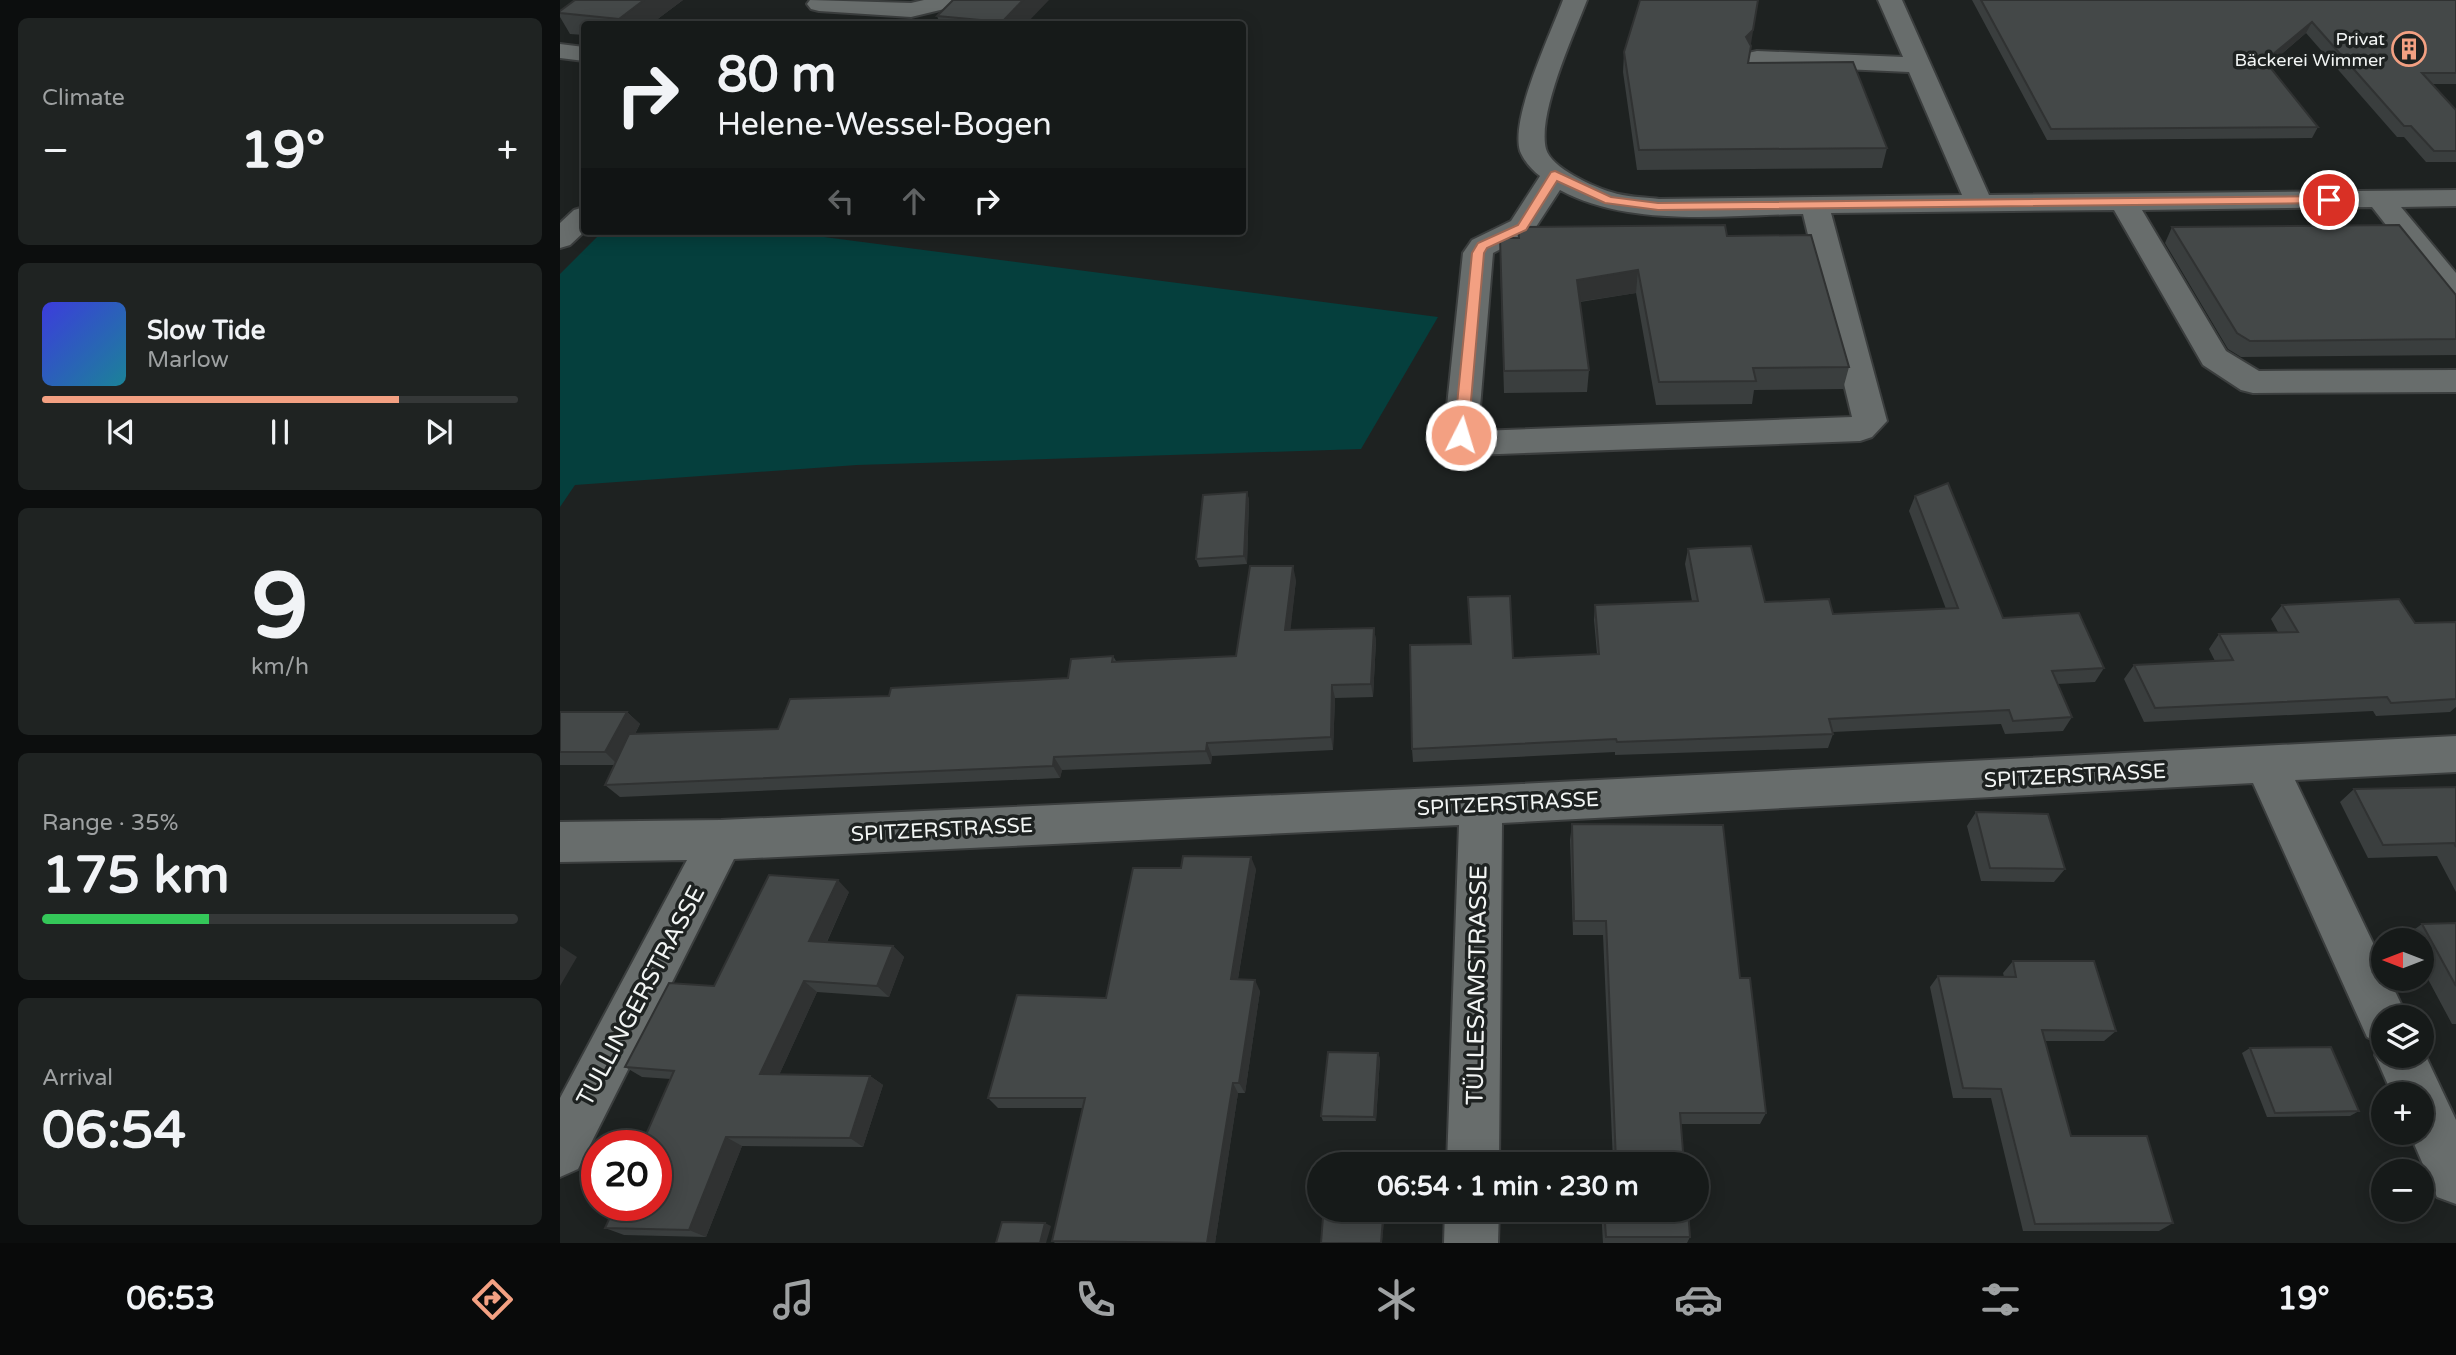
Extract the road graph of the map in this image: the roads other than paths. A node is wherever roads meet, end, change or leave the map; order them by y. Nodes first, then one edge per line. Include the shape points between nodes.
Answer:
1 (953, 0) edge
2 (1575, 0) edge
3 (1890, 0) edge
4 (815, 7) edge
5 (560, 51) edge
6 (581, 54) edge
7 (1757, 58) dead end
8 (1919, 65) junction
9 (1555, 175) junction
10 (2456, 198) edge
11 (2381, 199) junction
12 (2123, 202) junction
13 (1979, 203) junction
14 (1815, 205) junction
15 (2456, 293) edge
16 (2456, 381) edge
17 (2456, 754) edge
18 (2267, 766) junction
19 (1481, 805) junction
20 (721, 840) junction
21 (560, 842) edge
22 (2377, 1005) edge
23 (2434, 1130) edge
24 (560, 1151) edge
25 (1473, 1152) edge
26 (2456, 1178) edge
27 (1472, 1222) edge
28 (1471, 1243) edge

1 - 4 street via 911,10
2 - 9 street via 1535,114 1533,149
3 - 8 street
5 - 6 street
7 - 8 street
8 - 13 street
9 - 14 street via 1609,201 1658,207
9 - 14 street via 1522,227 1482,246 1478,253 1461,435 1472,443 1860,429 1870,421
10 - 11 street
11 - 12 street
11 - 15 street
12 - 13 street
12 - 16 street via 2214,358 2253,382
13 - 14 street
17 - 18 street, SPITZERSTRASSE
18 - 19 street, SPITZERSTRASSE
18 - 22 street
19 - 20 street, SPITZERSTRASSE
19 - 25 street, TÜLLESAMSTRASSE
20 - 21 street, SPITZERSTRASSE
20 - 24 street, TULLINGERSTRASSE
23 - 26 street
27 - 28 street

